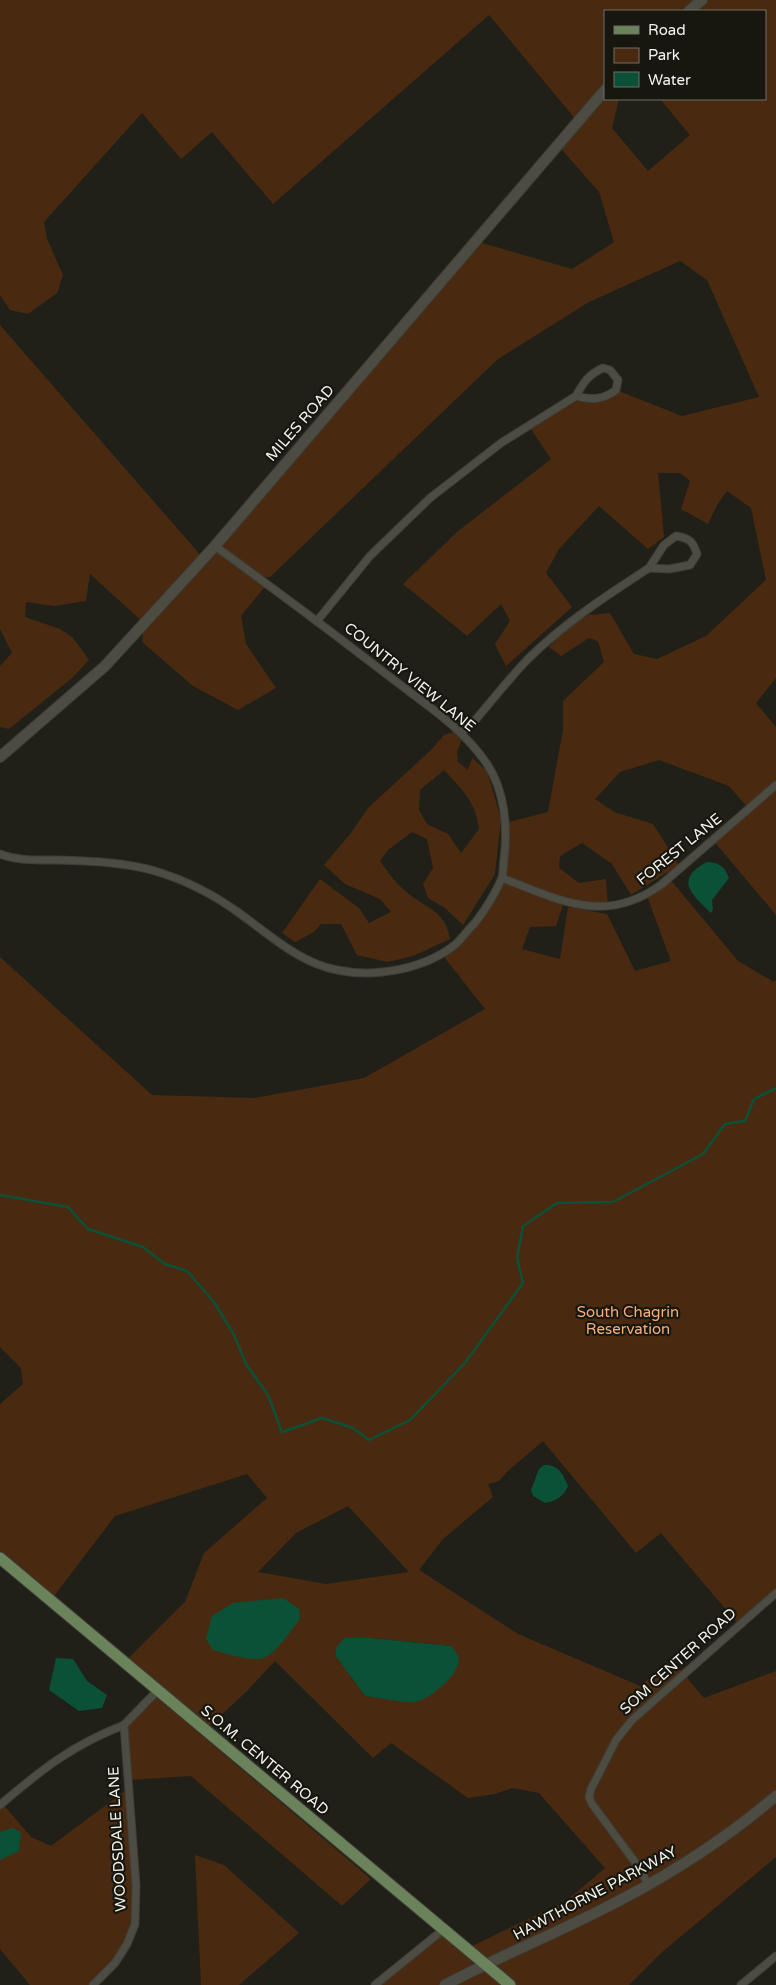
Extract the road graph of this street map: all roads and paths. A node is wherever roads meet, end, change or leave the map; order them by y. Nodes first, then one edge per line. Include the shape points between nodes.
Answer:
1 (702, 0) edge
2 (691, 10) edge
3 (604, 91) edge
4 (576, 396) junction
5 (215, 546) junction
6 (649, 568) junction
7 (317, 621) junction
8 (462, 732) junction
9 (0, 757) edge
10 (776, 785) edge
11 (0, 854) edge
12 (502, 878) junction
13 (0, 1558) edge
14 (776, 1593) edge
15 (157, 1691) junction
16 (124, 1725) junction
17 (776, 1796) edge
18 (0, 1805) edge
19 (649, 1885) junction
20 (444, 1930) junction
21 (776, 1956) edge
22 (486, 1964) junction
23 (93, 1985) edge
24 (375, 1985) edge
25 (445, 1985) edge
26 (510, 1985) edge
27 (742, 1985) edge

1 - 2 main road
3 - 5 main road, MILES ROAD
4 - 4 street via 584,381 604,368 618,380 616,390 598,400
4 - 7 street via 501,443 430,498 370,556
5 - 7 street, COUNTRY VIEW LANE
5 - 9 main road, MILES ROAD via 105,666
6 - 6 street via 690,565 697,554 694,544 687,538 676,536 664,545
6 - 8 street via 566,626 528,660
7 - 8 street, COUNTRY VIEW LANE
8 - 12 street, COUNTRY VIEW LANE via 488,766 500,792 505,823
10 - 12 street, FOREST LANE via 647,896 628,903 608,907 571,904
11 - 12 street, COUNTRY VIEW LANE via 8,858 102,862 168,875 222,901 309,960 336,970 362,973 386,972 409,966 456,944 474,924
13 - 15 main road, S.O.M. CENTER ROAD
14 - 19 street, SOM CENTER ROAD via 632,1720 616,1740 591,1790 592,1804
15 - 16 street
15 - 20 main road, S.O.M. CENTER ROAD
16 - 18 street via 97,1736 54,1761
16 - 23 street, WOODSDALE LANE via 136,1885 135,1924 115,1963
17 - 19 main road, HAWTHORNE PARKWAY via 726,1837
19 - 22 main road, HAWTHORNE PARKWAY
20 - 22 main road, S.O.M. CENTER ROAD
20 - 24 street
21 - 27 street
22 - 25 main road, HAWTHORNE PARKWAY
22 - 26 main road, S.O.M. CENTER ROAD

